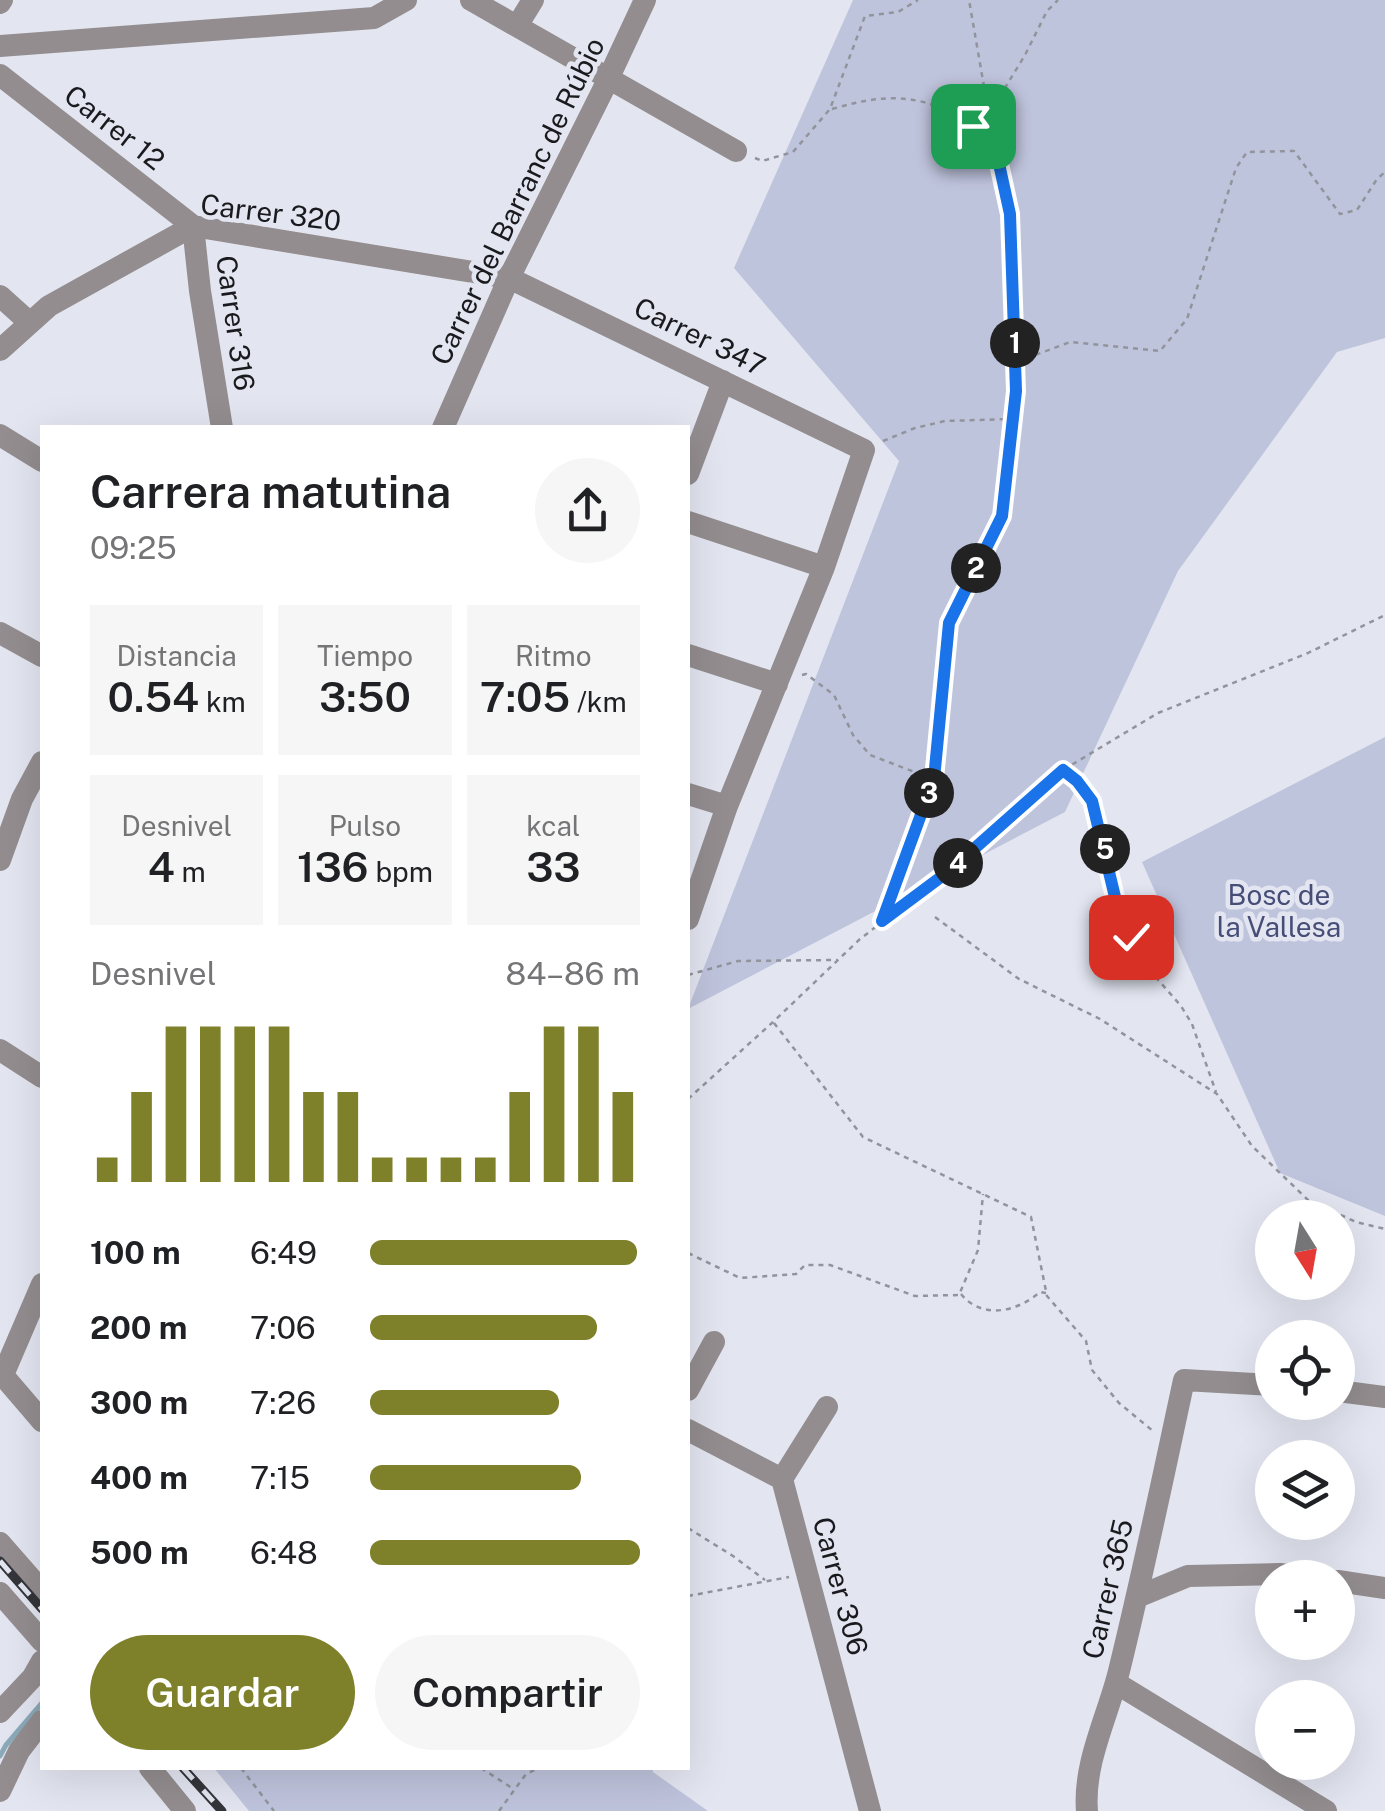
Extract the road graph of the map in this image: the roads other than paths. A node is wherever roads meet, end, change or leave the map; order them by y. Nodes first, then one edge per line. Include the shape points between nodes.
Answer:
1 (406, 0) edge
2 (470, 0) edge
3 (533, 0) edge
4 (645, 0) edge
5 (517, 26) junction
6 (0, 46) edge
7 (0, 76) edge
8 (609, 78) junction
9 (736, 151) road end
10 (193, 226) junction
11 (509, 278) junction
12 (0, 296) edge
13 (30, 323) junction
14 (0, 350) edge
15 (724, 380) junction
16 (222, 425) edge
17 (444, 425) edge
18 (0, 436) edge
19 (40, 460) edge
20 (690, 469) edge
21 (690, 523) edge
22 (824, 566) junction
23 (0, 632) edge
24 (40, 655) edge
25 (690, 655) edge
26 (777, 684) junction
27 (40, 766) edge
28 (690, 795) edge
29 (22, 802) edge
30 (727, 806) junction
31 (0, 860) edge
32 (690, 913) edge
33 (0, 1050) edge
34 (40, 1075) edge
35 (40, 1288) edge
36 (714, 1342) dead end
37 (2, 1374) edge
38 (1255, 1384) edge
39 (690, 1386) edge
40 (1355, 1393) edge
41 (1385, 1397) edge
42 (827, 1408) dead end
43 (40, 1419) edge
44 (690, 1431) edge
45 (782, 1479) junction
46 (0, 1543) edge
47 (1255, 1575) edge
48 (1355, 1584) edge
49 (1385, 1588) edge
50 (40, 1589) edge
51 (0, 1593) edge
52 (1137, 1597) junction
53 (40, 1639) edge
54 (40, 1664) edge
55 (1116, 1683) junction
56 (0, 1712) edge
57 (40, 1724) edge
58 (152, 1770) edge
59 (0, 1790) edge
60 (186, 1811) edge
61 (870, 1811) edge
62 (1088, 1811) edge
63 (1326, 1811) edge

1 - 6 street via 374,18
2 - 5 street
3 - 5 street
4 - 8 street, Carrer del Barranc de Rúbio
5 - 8 street
7 - 10 street, Carrer 12
8 - 9 street
8 - 11 street, Carrer del Barranc de Rúbio
10 - 11 street, Carrer 320
10 - 13 street, Carrer 320
10 - 16 street, Carrer 316
11 - 15 street, Carrer 347
11 - 17 street, Carrer del Barranc de Rúbio
12 - 13 street
13 - 14 street, Carrer 320
15 - 20 street
15 - 22 street, Carrer 347 via 864,450
18 - 19 street
21 - 22 street
22 - 26 street
23 - 24 street
25 - 26 street
26 - 30 street
27 - 29 street
28 - 30 street
29 - 31 street
30 - 32 street
33 - 34 street
35 - 37 street
36 - 39 street
37 - 43 street
38 - 52 street, Carrer 365 via 1184,1380
40 - 41 street
42 - 45 street
44 - 45 street
45 - 61 street, Carrer 306
46 - 50 street
47 - 52 street via 1188,1576
48 - 49 street
51 - 53 street
52 - 55 street, Carrer 365
54 - 56 street
55 - 62 street, Carrer 365 via 1102,1720
55 - 63 street
57 - 59 street
58 - 60 street

